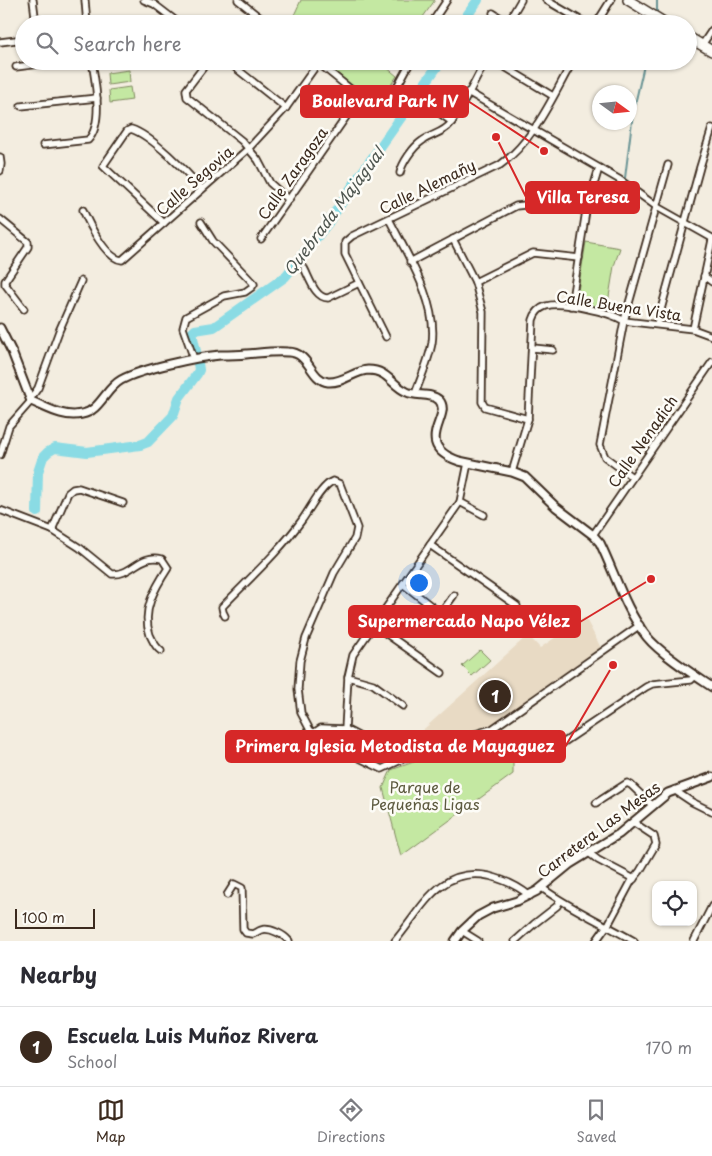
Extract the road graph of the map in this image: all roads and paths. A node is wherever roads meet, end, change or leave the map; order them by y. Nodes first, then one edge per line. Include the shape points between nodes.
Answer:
1 (33, 0) edge
2 (84, 0) edge
3 (144, 0) edge
4 (238, 0) edge
5 (447, 0) edge
6 (521, 0) edge
7 (546, 0) edge
8 (611, 0) edge
9 (628, 0) edge
10 (35, 15) edge
11 (86, 15) edge
12 (168, 15) edge
13 (257, 15) edge
14 (437, 15) edge
15 (513, 15) edge
16 (572, 15) edge
17 (602, 15) edge
18 (652, 15) edge
19 (712, 30) edge
20 (15, 40) edge
21 (0, 42) edge
22 (697, 42) edge
23 (702, 45) junction
24 (712, 51) edge
25 (93, 70) edge
26 (201, 70) edge
27 (238, 70) edge
28 (312, 70) edge
29 (327, 70) edge
30 (407, 70) edge
31 (481, 70) edge
32 (510, 70) edge
33 (568, 70) edge
34 (468, 92) junction
35 (553, 96) junction
36 (360, 97) junction
37 (96, 98) junction
38 (21, 106) dead end
39 (286, 108) junction
40 (441, 114) dead end
41 (452, 122) junction
42 (712, 128) edge
43 (533, 130) junction
44 (43, 146) dead end
45 (248, 148) junction
46 (0, 157) edge
47 (668, 165) dead end
48 (599, 168) junction
49 (0, 171) edge
50 (400, 173) dead end
51 (202, 189) junction
52 (289, 200) junction
53 (657, 207) junction
54 (83, 210) dead end
55 (586, 211) junction
56 (0, 219) edge
57 (389, 219) junction
58 (684, 221) junction
59 (200, 222) dead end
60 (164, 223) junction
61 (261, 239) dead end
62 (453, 239) junction
63 (712, 239) edge
64 (579, 258) junction
65 (410, 262) junction
66 (304, 268) dead end
67 (704, 276) junction
68 (81, 281) dead end
69 (475, 282) junction
70 (712, 282) edge
71 (359, 283) junction
72 (570, 306) junction
73 (24, 309) dead end
74 (624, 321) junction
75 (657, 324) junction
76 (0, 328) edge
77 (693, 329) junction
78 (712, 336) edge
79 (386, 337) dead end
80 (533, 348) junction
81 (553, 350) dead end
82 (194, 359) junction
83 (712, 362) edge
84 (415, 394) junction
85 (31, 400) junction
86 (528, 419) junction
87 (2, 441) edge
88 (0, 454) edge
89 (468, 463) junction
90 (512, 472) junction
91 (632, 477) junction
92 (460, 502) junction
93 (123, 503) dead end
94 (0, 510) edge
95 (484, 515) dead end
96 (52, 530) junction
97 (593, 535) junction
98 (430, 545) junction
99 (403, 584) junction
100 (454, 595) dead end
101 (517, 606) dead end
102 (440, 613) junction
103 (225, 616) dead end
104 (374, 625) junction
105 (640, 625) junction
106 (428, 631) dead end
107 (161, 651) dead end
108 (442, 673) dead end
109 (695, 676) junction
110 (348, 677) junction
111 (712, 687) edge
112 (403, 706) dead end
113 (345, 729) junction
114 (315, 732) junction
115 (362, 738) dead end
116 (344, 740) junction
117 (542, 757) dead end
118 (712, 777) edge
119 (674, 790) junction
120 (596, 803) dead end
121 (652, 805) junction
122 (712, 812) edge
123 (633, 822) junction
124 (590, 853) junction
125 (634, 879) junction
126 (542, 888) junction
127 (227, 895) dead end
128 (530, 896) junction
129 (560, 901) junction
130 (712, 906) edge
131 (706, 919) junction
132 (712, 922) edge
133 (606, 926) junction
134 (462, 931) junction
135 (289, 941) edge
136 (395, 941) edge
137 (454, 941) edge
138 (478, 941) edge
139 (515, 941) edge
140 (596, 941) edge
141 (634, 941) edge
142 (694, 941) edge

1 - 10 street
2 - 11 street
3 - 12 street
4 - 13 street
5 - 14 street
6 - 15 street
7 - 16 street
8 - 17 street
9 - 18 main road
19 - 23 street
20 - 21 street
22 - 23 main road
23 - 24 main road
25 - 37 street
26 - 45 street via 186,90 188,98
27 - 39 street
28 - 39 street, Calle Segovia
29 - 36 street
30 - 36 street via 398,88 384,104 371,105
31 - 34 street
32 - 35 street
33 - 35 street, Calle Alemañy
34 - 41 street
34 - 43 street
35 - 43 street, Calle Alemañy
36 - 52 street, Calle Zaragoza
37 - 38 street
37 - 44 street via 94,132 88,140
39 - 45 street, Calle Segovia
40 - 41 street
41 - 50 street via 417,145
42 - 58 street
43 - 48 street
43 - 57 street, Calle Alemañy via 512,156 500,164
45 - 51 street, Calle Segovia
45 - 52 street via 270,183
46 - 49 street
47 - 53 street
48 - 53 street
48 - 55 street
51 - 60 street, Calle Segovia
51 - 60 street via 161,149 139,133 131,129 128,131 103,166
52 - 61 street, Calle Zaragoza
53 - 58 street
53 - 74 street
54 - 60 street, Calle Segovia via 97,238 119,260
55 - 62 street via 544,203 526,204
55 - 64 street
56 - 73 street via 28,242 28,248 5,281
57 - 65 street
57 - 71 street, Calle Alemañy via 345,242 344,254
58 - 63 street
58 - 75 street
59 - 82 street via 213,241 254,284 245,292 224,296 186,317 183,328
62 - 65 street
62 - 69 street
63 - 67 street
64 - 69 street via 533,252
64 - 72 street
65 - 84 street via 428,299 433,324 430,349
66 - 71 street via 317,294 323,298
67 - 70 street
67 - 77 street
68 - 85 street
69 - 86 street via 484,323 482,402 485,407
71 - 79 street, Calle Alemañy
72 - 74 street, Calle Buena Vista
72 - 80 street, Calle Buena Vista via 548,306 538,312 533,320
74 - 75 street, Calle Buena Vista
74 - 91 street via 600,445 605,457
75 - 77 street, Calle Buena Vista
76 - 85 street
77 - 78 street, Calle Buena Vista
80 - 81 street
80 - 86 street, Calle Buena Vista
82 - 84 street via 295,352 325,381 340,380 364,371 378,371 405,391
82 - 85 street via 141,372 114,384 95,407 84,414 60,414
83 - 91 street, Calle Nenadich
84 - 89 street via 434,396 439,400 442,412 434,435 436,443 447,456
85 - 87 street via 13,421
86 - 90 street, Calle Buena Vista
87 - 88 street
89 - 90 street
89 - 92 street
90 - 97 street via 525,478
91 - 97 street, Calle Nenadich
92 - 95 street
92 - 98 street
93 - 96 street via 76,488 70,490
94 - 96 street
96 - 107 street via 112,574 119,574 146,559 158,558 165,562 168,568 147,610 148,629
97 - 105 street
98 - 99 street
98 - 101 street
99 - 102 street
99 - 104 street
100 - 102 street
102 - 106 street
103 - 114 street via 222,606 288,538 329,482 340,484 356,523 356,533 334,573 306,638 299,675 301,713 307,727
104 - 108 street
104 - 110 street via 353,655
105 - 109 street via 651,641
105 - 116 street via 492,729 424,749 382,770 343,750
109 - 111 street
109 - 117 street via 691,680 646,687
110 - 112 street via 373,684
110 - 113 street
113 - 114 street via 321,728
113 - 115 street
113 - 116 street
114 - 116 street via 321,737
118 - 119 street, Carretera Las Mesas
119 - 121 street, Carretera Las Mesas
119 - 122 street
120 - 121 street via 626,784
121 - 123 street, Carretera Las Mesas
123 - 124 street, Carretera Las Mesas
123 - 125 street via 655,837 656,844
124 - 125 street
124 - 126 street, Carretera Las Mesas via 570,864
125 - 133 street
126 - 128 street, Carretera Las Mesas
126 - 129 street
127 - 135 street via 234,884 242,888 243,929 246,932 253,934 262,929 269,930
128 - 134 street, Carretera Las Mesas via 485,912
128 - 136 street via 504,880 482,875 458,876 423,902
129 - 133 street
129 - 139 street
130 - 131 street
131 - 132 street
131 - 142 street
133 - 140 street
133 - 141 street
134 - 137 street, Carretera Las Mesas
134 - 138 street

